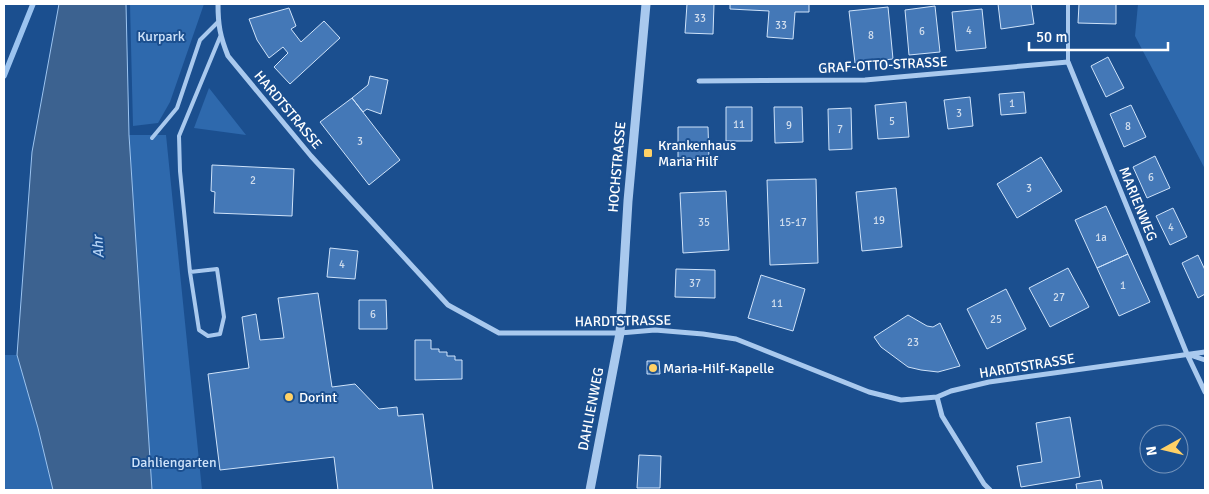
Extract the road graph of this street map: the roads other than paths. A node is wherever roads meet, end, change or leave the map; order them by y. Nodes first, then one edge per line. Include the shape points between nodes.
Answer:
1 (218, 4) edge
2 (646, 4) edge
3 (1068, 4) edge
4 (218, 22) junction
5 (220, 37) junction
6 (1068, 62) junction
7 (699, 81) dead end
8 (152, 138) dead end
9 (190, 272) junction
10 (620, 334) junction
11 (1205, 352) edge
12 (1187, 354) junction
13 (1205, 360) edge
14 (1205, 392) edge
15 (937, 397) junction
16 (590, 490) edge
17 (990, 490) edge

1 - 4 street, HARDTSTRASSE
2 - 10 street, HOCHSTRASSE
3 - 6 lane
4 - 5 street, HARDTSTRASSE
4 - 8 lane via 200,40 177,108
5 - 9 lane via 180,136 180,171
5 - 10 street, HARDTSTRASSE via 228,56 311,156 448,305 499,333
6 - 7 street, GRAF-OTTO-STRASSE via 865,80
6 - 12 street, MARIENWEG
9 - 9 lane via 199,330 208,336 220,334 224,317 217,269
10 - 15 street, HARDTSTRASSE via 655,330 736,339 870,392 901,400
10 - 16 street, DAHLIENWEG
11 - 12 street, HARDTSTRASSE
12 - 13 street, HARDTSTRASSE
12 - 14 street
12 - 15 street, HARDTSTRASSE via 989,382
15 - 17 street via 942,416

